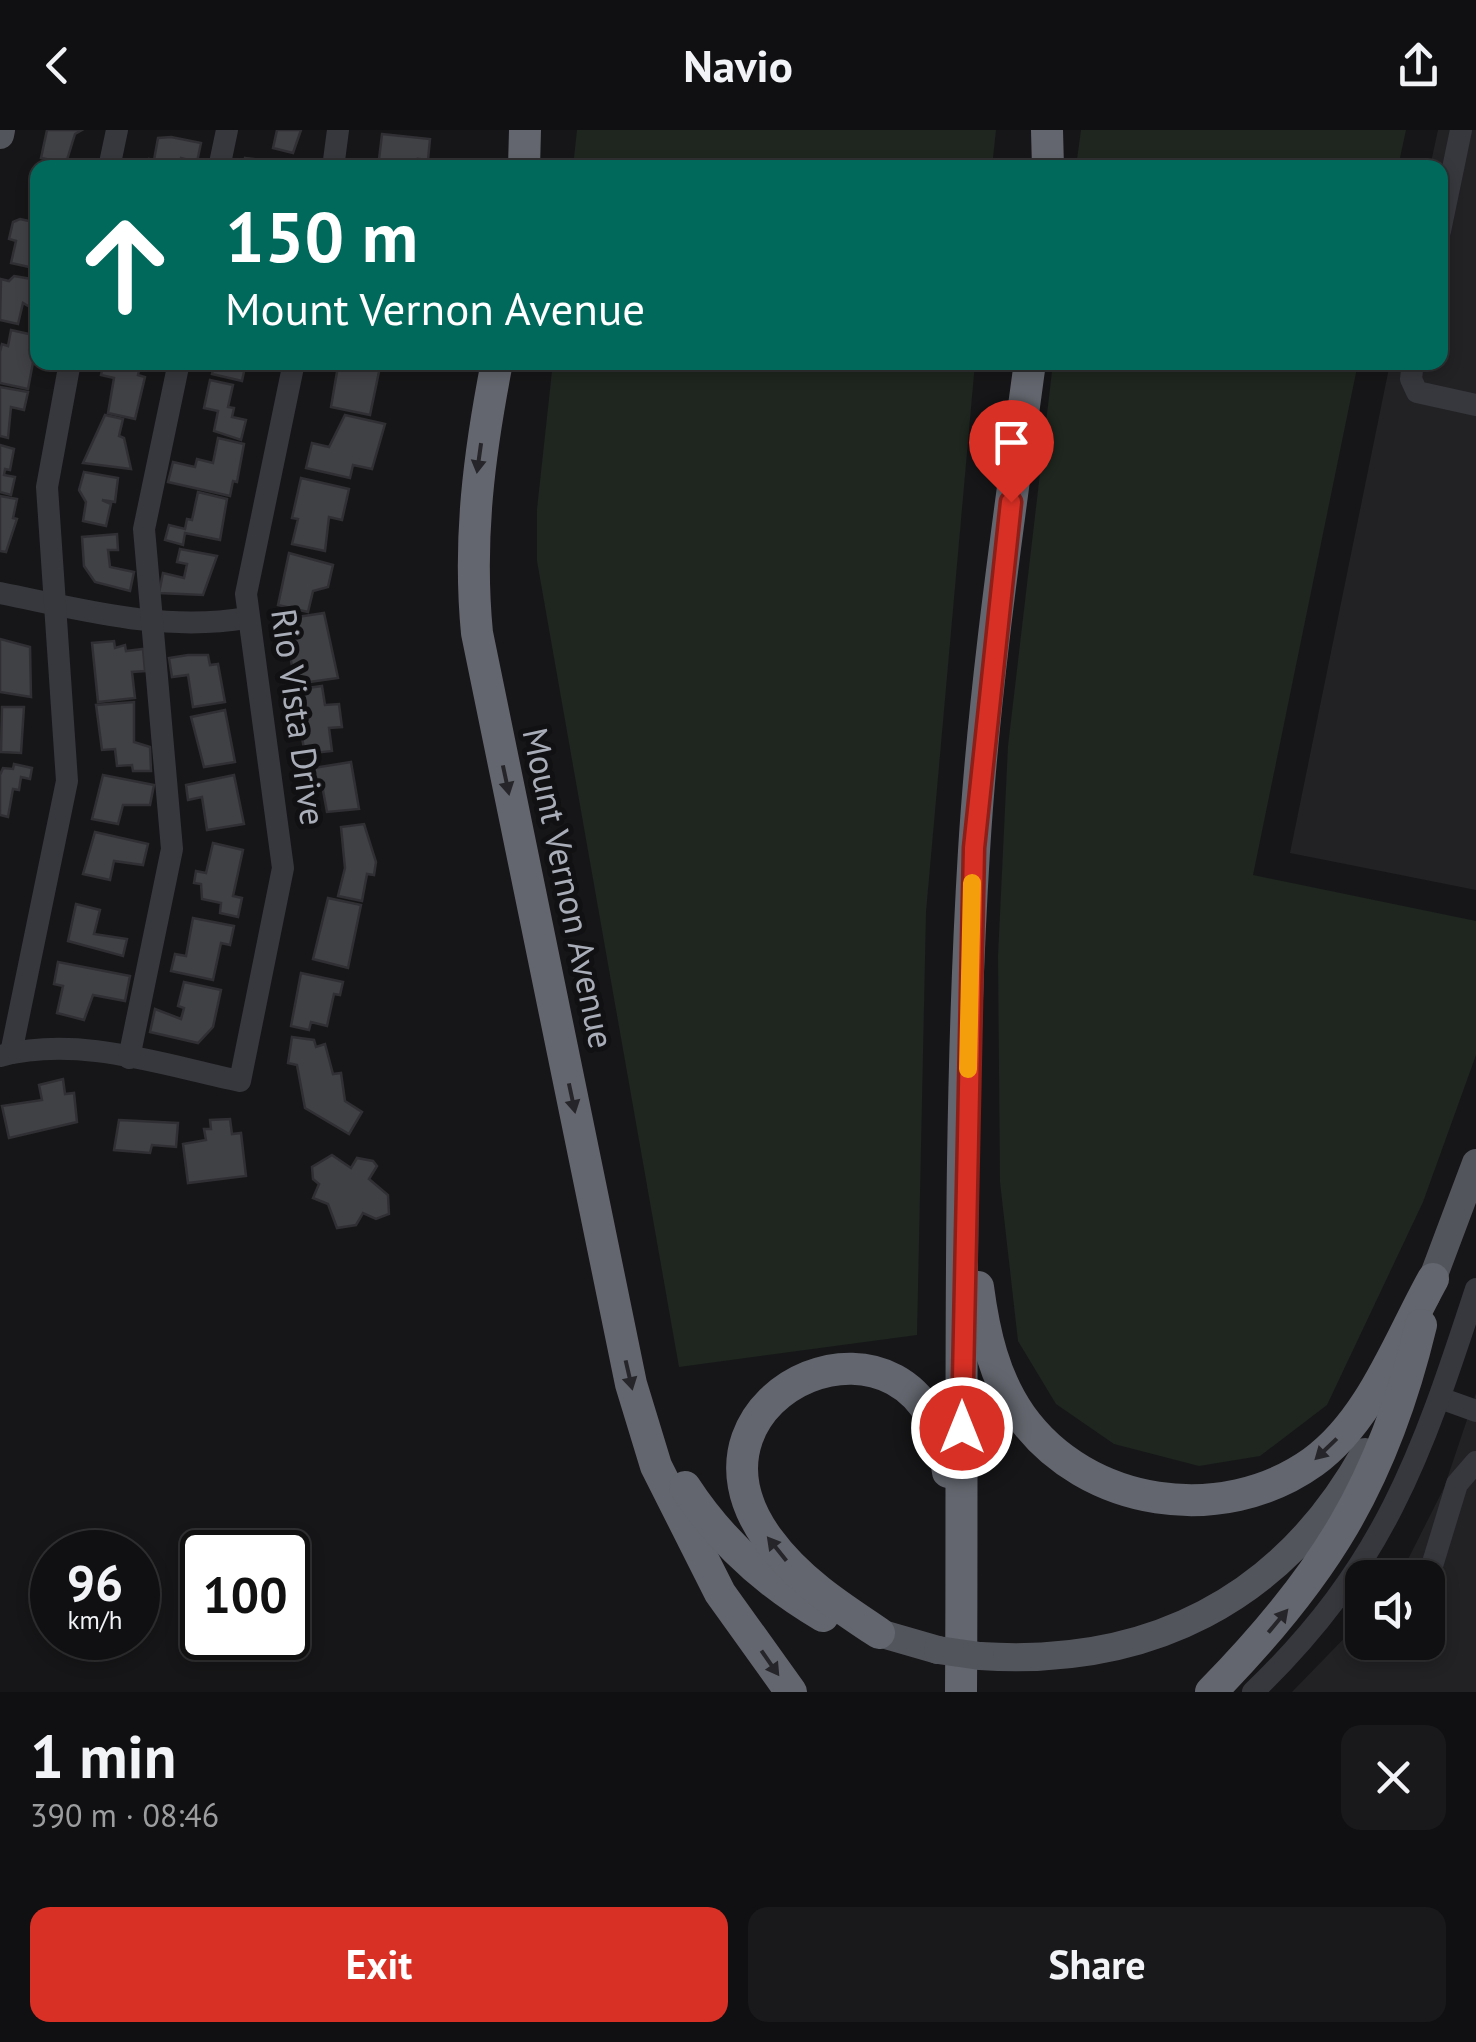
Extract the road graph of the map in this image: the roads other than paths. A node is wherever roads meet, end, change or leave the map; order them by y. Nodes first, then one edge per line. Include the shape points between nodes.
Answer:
1 (117, 130) edge
2 (227, 130) edge
3 (338, 130) edge
4 (525, 130) edge
5 (1046, 130) edge
6 (1461, 130) edge
7 (111, 160) edge
8 (221, 160) edge
9 (335, 160) edge
10 (524, 160) edge
11 (1048, 160) edge
12 (1448, 193) edge
13 (68, 370) edge
14 (176, 370) edge
15 (292, 370) edge
16 (496, 370) edge
17 (1029, 370) edge
18 (1412, 370) edge
19 (1476, 405) edge
20 (0, 592) edge
21 (56, 604) junction
22 (247, 618) junction
23 (153, 624) junction
24 (5, 1055) edge
25 (129, 1058) junction
26 (968, 1067) junction
27 (1476, 1163) edge
28 (1433, 1279) junction
29 (1476, 1289) edge
30 (1440, 1398) junction
31 (1476, 1411) edge
32 (644, 1424) junction
33 (1476, 1462) edge
34 (1434, 1560) edge
35 (879, 1633) junction
36 (790, 1692) edge
37 (946, 1692) edge
38 (961, 1692) edge
39 (1211, 1692) edge
40 (1253, 1692) edge

1 - 7 street
2 - 8 street
3 - 9 street
4 - 10 highway
5 - 11 highway
6 - 12 street
13 - 21 street via 48,477
14 - 23 street via 144,530
15 - 22 street, Rio Vista Drive via 246,594
16 -> 32 highway, Mount Vernon Avenue via 474,493 477,634
17 - 26 highway via 996,608 974,848
18 - 19 street via 1417,392
20 - 21 street
21 - 23 street
21 - 24 street via 66,781
22 - 23 street
22 - 25 street, Rio Vista Drive via 283,868 240,1081
23 - 25 street via 172,849
24 - 25 street via 59,1047
28 -> 26 highway via 1366,1404 1315,1460 1280,1482 1227,1498 1171,1500 1113,1486 1038,1437 1003,1386 987,1338 972,1246
26 - 38 highway
27 - 28 main road
28 - 35 main road, bridge via 1373,1437 1344,1489 1269,1573 1185,1626 1078,1655 980,1656
39 -> 28 highway via 1299,1596 1360,1500 1404,1397
29 - 30 street
30 - 31 street
30 - 40 street via 1409,1479 1358,1569
32 - 35 highway via 733,1549 778,1588 839,1625
32 -> 36 highway, Mount Vernon Avenue via 656,1466 720,1593
33 - 34 street via 1457,1484
35 -> 37 highway via 790,1565 758,1520 742,1471 756,1417 782,1389 838,1367 871,1370 898,1382 932,1415 943,1438

